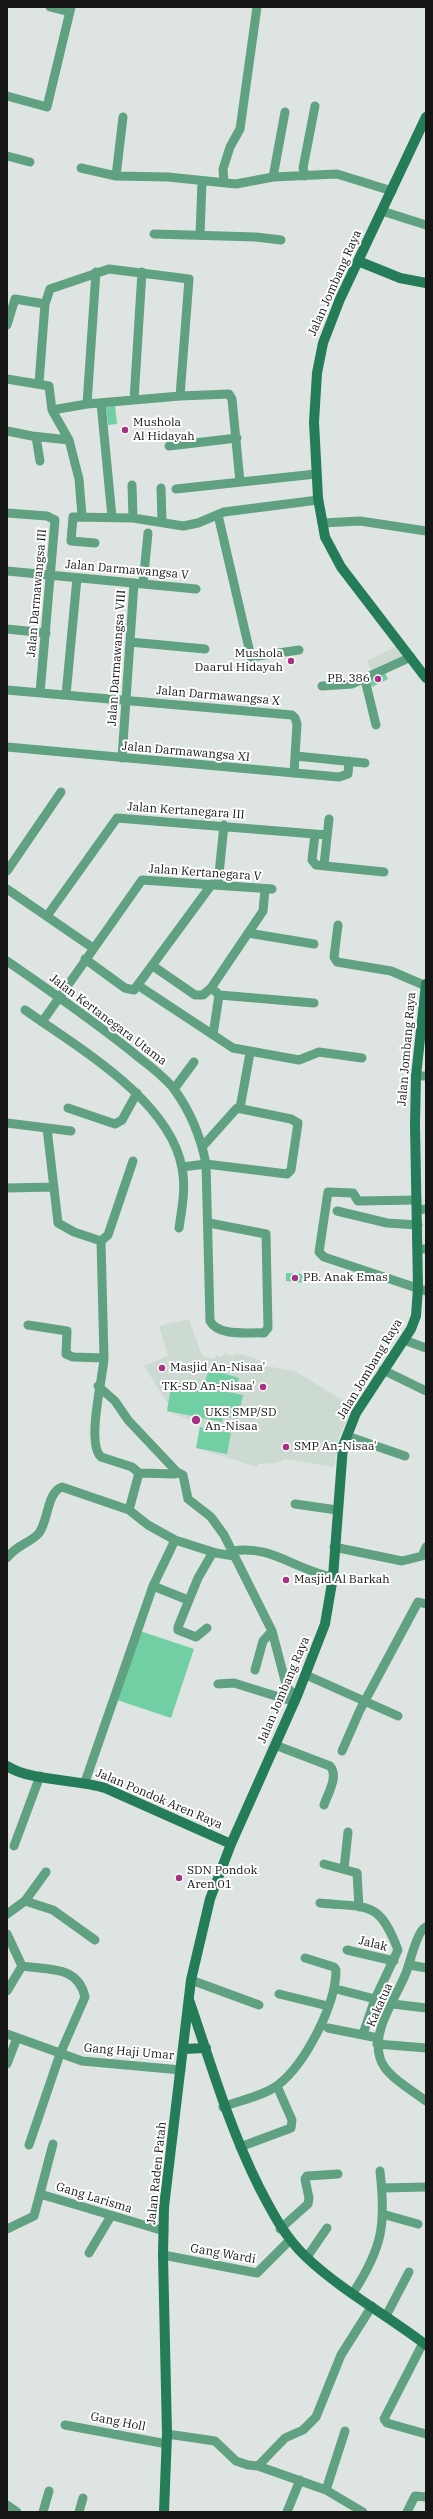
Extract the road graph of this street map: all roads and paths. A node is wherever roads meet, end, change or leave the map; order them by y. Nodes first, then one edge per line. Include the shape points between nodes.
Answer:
1 (50, 7) edge
2 (257, 7) edge
3 (71, 10) edge
4 (7, 96) edge
5 (315, 106) dead end
6 (285, 112) dead end
7 (123, 117) dead end
8 (426, 117) edge
9 (7, 156) edge
10 (30, 162) dead end
11 (81, 168) dead end
12 (116, 176) junction
13 (305, 176) junction
14 (273, 177) junction
15 (202, 182) junction
16 (224, 184) junction
17 (392, 191) junction
18 (382, 211) junction
19 (426, 226) edge
20 (154, 234) dead end
21 (200, 235) junction
22 (280, 240) dead end
23 (358, 261) junction
24 (96, 272) junction
25 (142, 272) junction
26 (426, 283) edge
27 (45, 304) junction
28 (7, 325) edge
29 (7, 379) edge
30 (39, 384) junction
31 (180, 396) junction
32 (134, 400) junction
33 (101, 403) junction
34 (87, 404) junction
35 (52, 410) junction
36 (7, 431) edge
37 (36, 437) junction
38 (237, 438) junction
39 (69, 440) junction
40 (169, 446) dead end
41 (40, 462) dead end
42 (316, 474) junction
43 (240, 482) junction
44 (132, 486) dead end
45 (161, 488) dead end
46 (176, 489) dead end
47 (318, 500) junction
48 (7, 513) edge
49 (218, 515) junction
50 (82, 516) junction
51 (112, 517) junction
52 (133, 518) junction
53 (162, 522) junction
54 (322, 523) junction
55 (426, 531) edge
56 (148, 534) dead end
57 (95, 543) dead end
58 (7, 571) edge
59 (51, 575) junction
60 (77, 578) junction
61 (139, 583) junction
62 (196, 589) dead end
63 (7, 629) edge
64 (46, 633) junction
65 (130, 642) junction
66 (206, 649) dead end
67 (300, 650) dead end
68 (411, 657) junction
69 (426, 678) edge
70 (365, 680) junction
71 (322, 686) dead end
72 (7, 690) edge
73 (40, 693) junction
74 (66, 695) junction
75 (126, 700) junction
76 (376, 725) dead end
77 (7, 747) edge
78 (296, 756) junction
79 (122, 758) junction
80 (349, 761) junction
81 (365, 762) dead end
82 (294, 773) junction
83 (61, 792) dead end
84 (329, 819) dead end
85 (224, 825) junction
86 (315, 834) junction
87 (327, 835) junction
88 (324, 865) junction
89 (7, 871) edge
90 (384, 872) dead end
91 (215, 884) junction
92 (7, 889) edge
93 (47, 916) junction
94 (338, 925) dead end
95 (248, 933) junction
96 (314, 944) dead end
97 (93, 948) junction
98 (85, 959) junction
99 (7, 961) edge
100 (153, 966) junction
101 (139, 986) junction
102 (211, 988) junction
103 (426, 989) edge
104 (220, 995) junction
105 (59, 998) junction
106 (314, 1003) dead end
107 (24, 1010) dead end
108 (42, 1022) junction
109 (212, 1034) junction
110 (250, 1053) junction
111 (362, 1058) dead end
112 (194, 1062) dead end
113 (421, 1076) edge
114 (174, 1089) junction
115 (137, 1093) junction
116 (68, 1108) dead end
117 (240, 1108) junction
118 (7, 1123) edge
119 (47, 1128) junction
120 (71, 1131) dead end
121 (203, 1146) junction
122 (133, 1161) dead end
123 (206, 1164) junction
124 (182, 1167) junction
125 (54, 1187) junction
126 (7, 1188) edge
127 (373, 1201) junction
128 (420, 1206) edge
129 (337, 1211) dead end
130 (373, 1218) junction
131 (209, 1223) junction
132 (418, 1225) junction
133 (179, 1228) dead end
134 (422, 1237) edge
135 (100, 1241) junction
136 (422, 1249) edge
137 (422, 1290) edge
138 (28, 1325) dead end
139 (404, 1340) junction
140 (426, 1348) edge
141 (104, 1358) junction
142 (383, 1370) junction
143 (98, 1386) junction
144 (426, 1391) edge
145 (347, 1436) junction
146 (405, 1456) dead end
147 (177, 1472) junction
148 (139, 1473) junction
149 (295, 1504) dead end
150 (129, 1510) junction
151 (337, 1510) junction
152 (175, 1540) junction
153 (334, 1547) junction
154 (426, 1547) edge
155 (213, 1552) junction
156 (234, 1554) junction
157 (7, 1558) edge
158 (333, 1577) junction
159 (154, 1586) junction
160 (188, 1600) junction
161 (422, 1603) edge
162 (207, 1628) dead end
163 (272, 1631) junction
164 (255, 1670) dead end
165 (306, 1675) junction
166 (218, 1684) dead end
167 (296, 1699) junction
168 (365, 1700) junction
169 (398, 1716) dead end
170 (275, 1745) junction
171 (342, 1751) dead end
172 (7, 1766) edge
173 (40, 1776) junction
174 (86, 1782) junction
175 (324, 1805) dead end
176 (348, 1832) dead end
177 (231, 1844) junction
178 (14, 1846) dead end
179 (324, 1864) dead end
180 (344, 1869) junction
181 (46, 1872) dead end
182 (25, 1901) junction
183 (320, 1903) dead end
184 (359, 1907) junction
185 (7, 1914) edge
186 (426, 1927) edge
187 (7, 1934) edge
188 (95, 1940) dead end
189 (347, 1950) dead end
190 (406, 1955) junction
191 (305, 1958) dead end
192 (394, 1961) junction
193 (22, 1966) junction
194 (426, 1968) edge
195 (191, 1980) junction
196 (7, 1990) edge
197 (340, 1990) dead end
198 (278, 1994) dead end
199 (188, 1996) junction
200 (375, 1999) junction
201 (393, 2004) junction
202 (259, 2005) dead end
203 (328, 2006) junction
204 (426, 2008) edge
205 (328, 2028) dead end
206 (7, 2034) edge
207 (17, 2038) junction
208 (372, 2038) junction
209 (206, 2048) junction
210 (426, 2048) edge
211 (183, 2049) junction
212 (60, 2054) junction
213 (7, 2064) edge
214 (181, 2070) junction
215 (277, 2086) junction
216 (426, 2101) edge
217 (223, 2107) junction
218 (53, 2144) dead end
219 (29, 2145) dead end
220 (240, 2147) junction
221 (380, 2171) dead end
222 (338, 2174) dead end
223 (426, 2187) edge
224 (382, 2188) junction
225 (40, 2194) junction
226 (382, 2214) junction
227 (111, 2216) junction
228 (418, 2224) dead end
229 (326, 2228) dead end
230 (7, 2229) edge
231 (280, 2229) junction
232 (164, 2232) junction
233 (290, 2240) junction
234 (89, 2253) dead end
235 (163, 2255) junction
236 (307, 2258) junction
237 (409, 2272) dead end
238 (353, 2293) junction
239 (372, 2306) junction
240 (386, 2316) junction
241 (424, 2344) edge
242 (65, 2425) dead end
243 (345, 2431) dead end
244 (426, 2434) edge
245 (167, 2439) junction
246 (258, 2466) junction
247 (300, 2480) junction
248 (326, 2490) junction
249 (49, 2491) dead end
250 (422, 2496) edge
251 (83, 2498) dead end
252 (7, 2505) edge
253 (353, 2509) edge
254 (17, 2512) edge
255 (43, 2512) edge
256 (79, 2512) edge
257 (164, 2512) edge
258 (286, 2512) edge
259 (363, 2512) edge
260 (407, 2512) edge

1 - 3 street
2 - 16 street via 240,129 230,147 223,169
3 - 4 street via 47,107
5 - 13 street via 303,168
6 - 14 street
7 - 12 street
8 - 17 main road, Jalan Jombang Raya
9 - 10 street
11 - 12 street
12 - 15 street via 168,177
13 - 14 street
13 - 17 street via 341,175
14 - 16 street via 244,184
15 - 16 street
15 - 21 street
17 - 18 main road, Jalan Jombang Raya
18 - 19 street
18 - 23 main road, Jalan Jombang Raya
20 - 21 street
21 - 22 street
23 - 26 main road via 400,278
23 - 42 main road, Jalan Jombang Raya via 323,343 317,373 314,422
24 - 25 street
24 - 27 street via 50,289
24 - 34 street
25 - 31 street via 186,277 190,280
25 - 32 street
27 - 28 street via 14,299
27 - 30 street
29 - 30 street
30 - 35 street via 50,387
31 - 32 street
31 - 38 street via 231,395
32 - 33 street
33 - 34 street
33 - 51 street
34 - 35 street
35 - 39 street
36 - 37 street
37 - 39 street
37 - 41 street
38 - 40 street
38 - 43 street
39 - 50 street via 79,479
42 - 43 street
42 - 47 main road, Jalan Jombang Raya
43 - 46 street
44 - 52 street
45 - 53 street
47 - 49 street via 224,512
47 - 54 main road, Jalan Jombang Raya
48 - 59 street, Jalan Darmawangsa III via 47,516 55,520
49 - 53 street via 190,525
49 - 67 street via 251,658
50 - 51 street
50 - 57 street via 72,518 71,541
51 - 52 street
52 - 53 street
54 - 55 street via 360,522
54 - 68 main road, Jalan Jombang Raya via 325,537 341,567
56 - 61 street, Jalan Darmawangsa VIII
58 - 59 street, Jalan Darmawangsa V
59 - 60 street, Jalan Darmawangsa V
59 - 64 street, Jalan Darmawangsa III
60 - 61 street, Jalan Darmawangsa V
60 - 74 street
61 - 62 street, Jalan Darmawangsa V
61 - 65 street, Jalan Darmawangsa VIII
63 - 64 street
64 - 73 street, Jalan Darmawangsa III
65 - 66 street
65 - 75 street, Jalan Darmawangsa VIII
68 - 69 main road, Jalan Jombang Raya
68 - 70 street
70 - 71 street via 352,684
70 - 76 street
72 - 73 street
73 - 74 street
74 - 75 street
75 - 78 street, Jalan Darmawangsa X via 292,715 297,724
75 - 79 street, Jalan Darmawangsa VIII
77 - 79 street, Jalan Darmawangsa XI
78 - 80 street
78 - 82 street
79 - 82 street, Jalan Darmawangsa XI
80 - 81 street
80 - 82 street, Jalan Darmawangsa XI via 348,774 344,777
83 - 89 street
84 - 87 street
85 - 86 street, Jalan Kertanegara III
85 - 91 street
85 - 93 street, Jalan Kertanegara III via 117,818
86 - 87 street, Jalan Kertanegara III
86 - 88 street via 312,860 316,865
87 - 88 street
88 - 90 street
91 - 95 street, Jalan Kertanegara V via 268,889 265,907
91 - 97 street, Jalan Kertanegara V via 142,880
91 - 100 street
92 - 93 street
93 - 97 street
94 - 103 street via 334,957 337,962 391,971
95 - 96 street
95 - 102 street
97 - 98 street, Jalan Kertanegara V
98 - 101 street via 125,988 134,990
98 - 105 street, Jalan Kertanegara V
99 - 105 street, Jalan Kertanegara Utama
100 - 101 street
100 - 102 street via 197,996 203,995
101 - 109 street
102 - 104 street
103 - 113 main road, Jalan Jombang Raya
104 - 106 street
104 - 109 street
105 - 108 street, Jalan Kertanegara V
105 - 114 street, Jalan Kertanegara Utama via 156,1071
107 - 108 street
108 - 115 street
109 - 110 street via 233,1048
110 - 111 street via 299,1060 320,1052
110 - 117 street
112 - 114 street
113 - 128 main road, Jalan Jombang Raya
114 - 121 street, Jalan Kertanegara Utama
115 - 116 street via 122,1120 115,1124
115 - 124 street via 164,1125 176,1146
117 - 121 street via 234,1110
117 - 123 street via 297,1121 291,1170 283,1175
118 - 119 street
119 - 120 street
119 - 125 street
121 - 123 street, Jalan Kertanegara Utama
122 - 135 street via 108,1235
123 - 124 street
123 - 131 street, Jalan Kertanegara Utama
124 - 133 street via 184,1193
125 - 126 street
125 - 135 street via 58,1223
127 - 128 street
127 - 130 street
127 - 137 street via 358,1201 351,1193 327,1193 320,1255
128 - 132 main road, Jalan Jombang Raya
129 - 130 street
130 - 132 street via 387,1223
131 - 131 street, Jalan Kertanegara Utama via 266,1234 268,1328 264,1333 229,1332 213,1326 210,1321
132 - 134 main road, Jalan Jombang Raya
134 - 136 main road, Jalan Jombang Raya
135 - 141 street
136 - 137 main road, Jalan Jombang Raya
137 - 139 main road, Jalan Jombang Raya via 416,1316
138 - 141 street via 34,1328 67,1331 66,1354 73,1357
139 - 140 street
139 - 142 main road, Jalan Jombang Raya
141 - 143 street via 103,1374
142 - 144 street
142 - 145 main road, Jalan Jombang Raya via 356,1413
143 - 147 street via 115,1401 128,1420
143 - 148 street via 97,1453 132,1467
145 - 146 street
145 - 151 main road, Jalan Jombang Raya via 343,1446
147 - 148 street
147 - 156 street via 183,1475 185,1480 186,1496 211,1518
148 - 150 street
149 - 151 street
150 - 152 street via 148,1525
150 - 157 street via 67,1488 60,1488 55,1493 38,1535 19,1545
151 - 153 main road, Jalan Jombang Raya
152 - 155 street
152 - 159 street
153 - 154 street via 402,1561 422,1556
153 - 158 main road, Jalan Jombang Raya
155 - 156 street
155 - 160 street
156 - 158 street via 242,1549 265,1550
156 - 163 street
158 - 165 main road, Jalan Jombang Raya via 325,1624
159 - 160 street
159 - 174 street
160 - 162 street via 178,1630 196,1637
161 - 168 street
163 - 164 street via 263,1641
163 - 167 street via 287,1688
165 - 167 main road, Jalan Jombang Raya
165 - 168 street
166 - 167 street via 234,1683
167 - 170 main road, Jalan Jombang Raya
168 - 169 street
168 - 171 street
170 - 175 street via 330,1766 334,1776
170 - 177 main road, Jalan Jombang Raya
172 - 173 main road, Jalan Pondok Aren Raya via 21,1773
173 - 174 main road, Jalan Pondok Aren Raya
173 - 178 street
174 - 177 main road, Jalan Pondok Aren Raya
176 - 180 street
177 - 195 main road, Jalan Raden Patah via 210,1899
179 - 180 street
180 - 184 street via 355,1871 358,1876
181 - 182 street
182 - 185 street
182 - 188 street via 53,1910
183 - 184 street
184 - 190 street via 372,1909 382,1916
186 - 190 street, Kakatua via 419,1933
187 - 193 street
189 - 192 street, Jalak
190 - 192 street
190 - 194 street
190 - 201 street, Kakatua
191 - 203 street via 334,1967 336,1970
192 - 200 street
193 - 196 street
193 - 212 street via 67,1972 78,1979 83,1989 85,1996
195 - 199 main road, Jalan Raden Patah
195 - 202 street
197 - 200 street
198 - 203 street
199 - 209 main road
199 - 211 main road, Jalan Raden Patah
200 - 208 street
201 - 204 street
201 - 208 street, Kakatua
203 - 215 street via 316,2036 292,2071
205 - 208 street
206 - 207 street, Gang Haji Umar
207 - 212 street, Gang Haji Umar
207 - 213 street
208 - 210 street
208 - 216 street, Kakatua via 383,2066
209 - 211 main road
209 - 217 main road
211 - 214 main road, Jalan Raden Patah
212 - 214 street, Gang Haji Umar via 90,2062
212 - 219 street
214 - 232 main road, Jalan Raden Patah via 166,2192
215 - 217 street
215 - 220 street via 292,2120 291,2128
217 - 220 main road
218 - 225 street
220 - 231 main road
221 - 224 street
222 - 231 street via 307,2176 305,2179 308,2204
223 - 224 street
224 - 226 street
225 - 227 street, Gang Larisma
225 - 230 street via 31,2219
226 - 228 street
226 - 238 street via 377,2250 371,2265
227 - 232 street, Gang Larisma
227 - 234 street
229 - 236 street
231 - 233 main road
232 - 235 main road, Jalan Raden Patah
233 - 235 street, Gang Wardi via 257,2273
233 - 236 main road
235 - 245 main road, Jalan Raden Patah
236 - 238 main road
237 - 240 street
238 - 239 main road
239 - 240 main road
239 - 246 street via 341,2355 316,2417 303,2430 285,2438
240 - 241 main road
241 - 244 street via 385,2417 385,2422
242 - 245 street, Gang Holl
243 - 248 street
245 - 246 street, Gang Holl via 215,2441 236,2461
245 - 257 main road, Jalan Raden Patah
246 - 247 street, Gang Holl
247 - 248 street, Gang Holl
247 - 258 street
248 - 253 street, Gang Holl
249 - 255 street
250 - 260 street via 412,2500
251 - 256 street
252 - 254 street
253 - 259 street, Gang Holl

